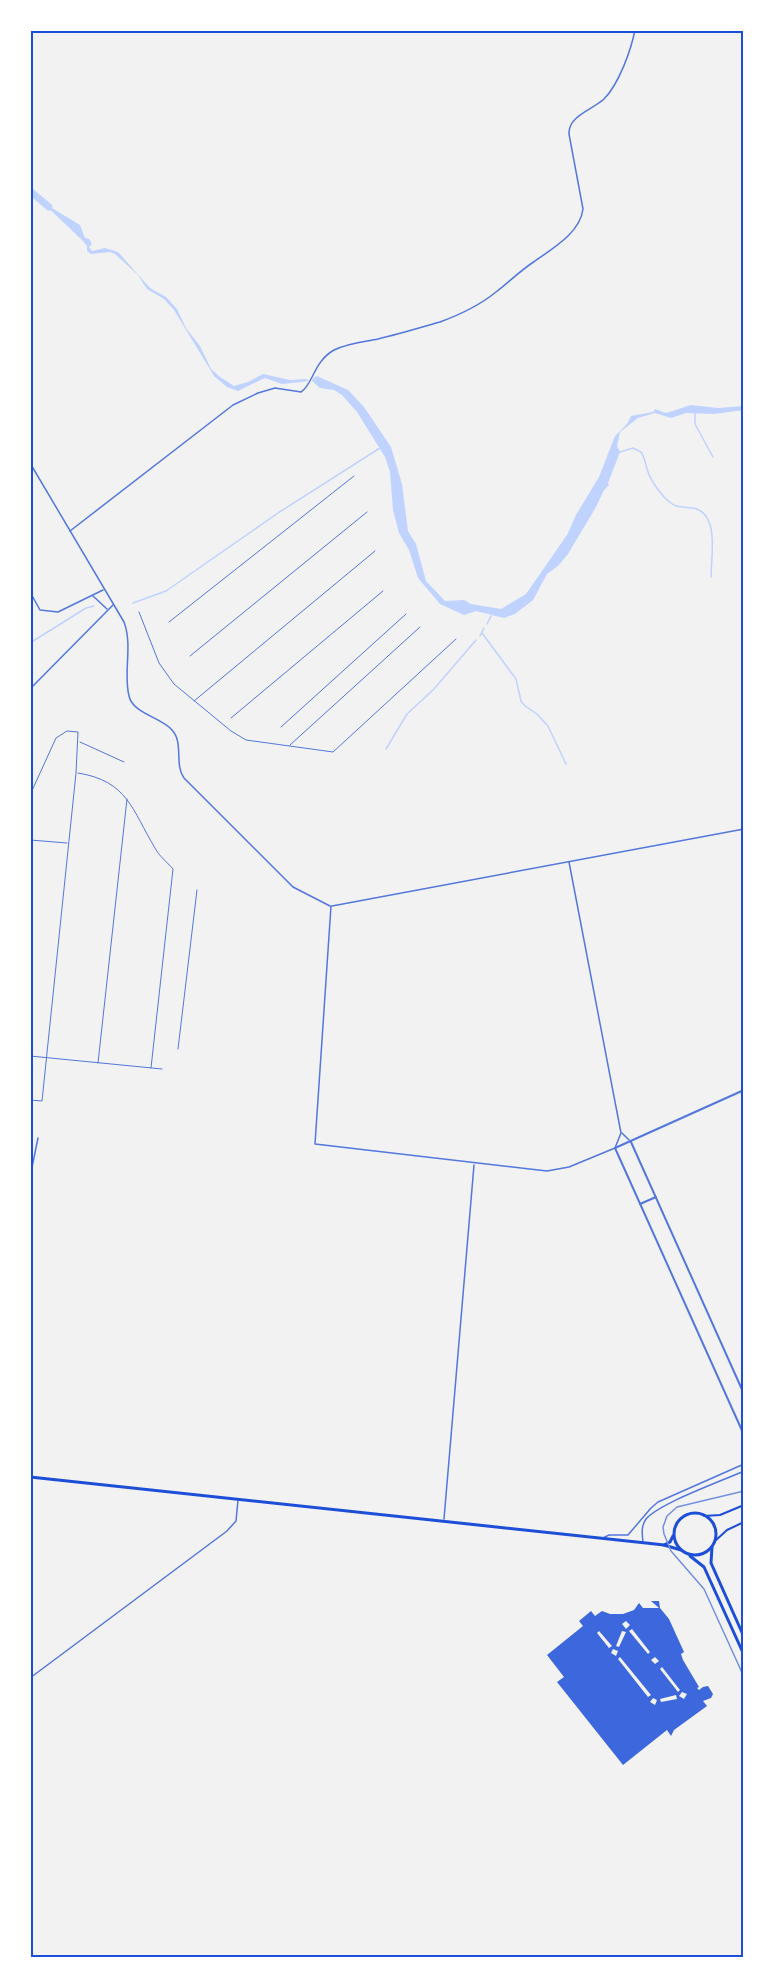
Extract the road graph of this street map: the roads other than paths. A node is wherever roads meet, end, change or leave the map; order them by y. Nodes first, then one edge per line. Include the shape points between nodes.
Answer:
1 (635, 30) edge
2 (30, 463) edge
3 (354, 476) dead end
4 (367, 512) dead end
5 (70, 531) junction
6 (375, 551) dead end
7 (105, 589) junction
8 (383, 591) dead end
9 (30, 592) edge
10 (93, 597) junction
11 (114, 605) junction
12 (107, 610) junction
13 (139, 612) dead end
14 (406, 614) dead end
15 (169, 622) dead end
16 (420, 627) dead end
17 (456, 639) dead end
18 (190, 656) dead end
19 (30, 689) edge
20 (194, 701) junction
21 (231, 718) dead end
22 (281, 727) dead end
23 (78, 741) junction
24 (289, 746) junction
25 (124, 762) dead end
26 (76, 773) junction
27 (30, 795) edge
28 (127, 798) junction
29 (744, 829) edge
30 (30, 840) edge
31 (69, 844) junction
32 (569, 862) junction
33 (197, 890) dead end
34 (331, 906) junction
35 (178, 1048) dead end
36 (30, 1056) edge
37 (46, 1058) junction
38 (98, 1063) junction
39 (151, 1068) junction
40 (162, 1069) dead end
41 (744, 1090) edge
42 (30, 1100) edge
43 (621, 1133) junction
44 (38, 1138) dead end
45 (630, 1141) junction
46 (615, 1148) junction
47 (474, 1164) junction
48 (30, 1177) edge
49 (656, 1197) junction
50 (640, 1204) junction
51 (744, 1394) edge
52 (744, 1435) edge
53 (744, 1464) edge
54 (744, 1471) edge
55 (30, 1477) edge
56 (238, 1500) junction
57 (744, 1505) edge
58 (704, 1516) junction
59 (443, 1522) junction
60 (744, 1522) edge
61 (673, 1534) junction
62 (602, 1539) junction
63 (715, 1541) junction
64 (643, 1543) junction
65 (664, 1545) junction
66 (712, 1546) junction
67 (681, 1550) junction
68 (686, 1554) junction
69 (744, 1637) edge
70 (744, 1655) edge
71 (30, 1678) edge

1 - 5 street via 611,91 570,124 583,209 582,217 565,238 476,306 441,321 340,347 322,359 301,392 267,390 232,405
2 - 5 street
3 - 15 lane
4 - 18 lane
5 - 7 street
6 - 20 lane
7 - 10 street
7 - 11 street
8 - 21 lane
9 - 10 street via 40,610 58,612
10 - 12 street
11 - 12 street
11 - 34 street via 127,631 130,700 174,731 184,778 293,887
12 - 19 street
13 - 20 lane via 159,663 174,684
14 - 22 lane
16 - 24 lane
17 - 24 lane via 333,752
20 - 24 lane via 246,740
23 - 25 lane
23 - 26 lane
23 - 27 lane via 78,732 67,731 57,738
26 - 28 lane via 105,782
26 - 31 lane
28 - 38 lane
28 - 39 lane via 155,848 173,869
29 - 32 street
30 - 31 lane
31 - 37 lane
32 - 34 street
32 - 43 street
33 - 35 lane
34 - 47 street via 315,1144
36 - 37 lane
37 - 38 lane
37 - 42 lane via 42,1101
38 - 39 lane
39 - 40 lane
41 - 45 street
43 - 45 street
43 - 46 street
44 - 48 street
45 - 46 street
45 - 49 street
46 - 47 street via 556,1171
46 - 50 street
47 - 59 street
49 - 50 street
49 - 51 street
50 - 52 street
53 - 62 street via 658,1502 628,1535
54 - 64 street via 657,1510 643,1526
55 - 56 main road
56 - 59 main road
56 - 71 street via 236,1521 227,1531
57 - 58 main road via 723,1514
58 - 61 main road via 684,1516
58 - 63 main road via 714,1526
59 - 62 main road
60 - 63 main road
61 - 65 main road
61 - 67 main road
62 - 64 main road
63 - 66 main road
64 - 65 main road
65 - 67 main road
66 - 68 main road via 700,1555
66 - 69 main road via 711,1564
67 - 68 main road
68 - 70 main road via 704,1566

